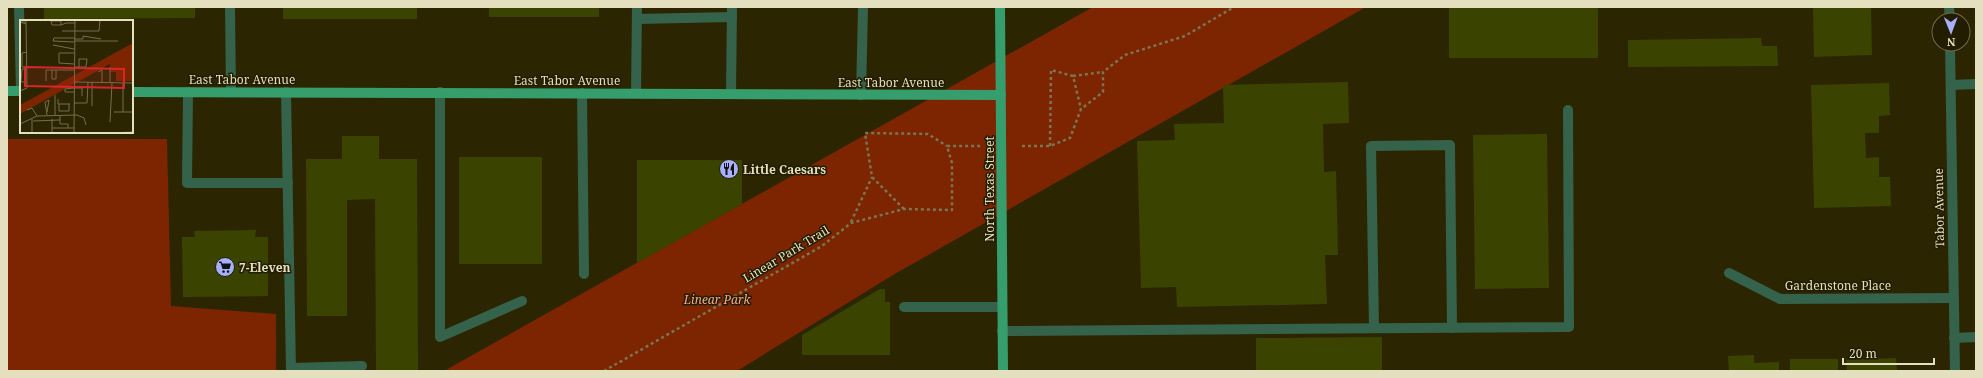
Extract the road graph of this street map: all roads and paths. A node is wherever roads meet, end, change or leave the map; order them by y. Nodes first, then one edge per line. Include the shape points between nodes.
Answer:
1 (19, 7) edge
2 (230, 7) edge
3 (637, 7) edge
4 (863, 7) edge
5 (1000, 7) edge
6 (1234, 7) edge
7 (732, 12) edge
8 (637, 18) junction
9 (20, 49) edge
10 (1950, 52) edge
11 (1103, 72) junction
12 (1073, 76) junction
13 (1976, 84) edge
14 (1951, 85) junction
15 (7, 91) edge
16 (20, 91) edge
17 (133, 92) edge
18 (188, 92) junction
19 (231, 92) junction
20 (286, 92) junction
21 (440, 92) junction
22 (582, 93) junction
23 (636, 94) junction
24 (731, 94) junction
25 (861, 95) junction
26 (1001, 95) junction
27 (1081, 109) junction
28 (1568, 110) dead end
29 (947, 146) junction
30 (1001, 146) junction
31 (1050, 146) junction
32 (872, 177) junction
33 (288, 183) junction
34 (904, 209) junction
35 (851, 223) junction
36 (1730, 273) dead end
37 (584, 274) dead end
38 (1954, 298) junction
39 (522, 301) dead end
40 (904, 307) dead end
41 (1002, 308) junction
42 (1374, 328) junction
43 (1452, 328) junction
44 (1002, 331) junction
45 (1976, 337) edge
46 (1954, 338) junction
47 (291, 369) edge
48 (355, 371) edge
49 (604, 371) edge
50 (1003, 371) edge
51 (1955, 371) edge

1 - 9 street
2 - 19 street
3 - 8 street
4 - 25 street
5 - 26 main road, North Texas Street
6 - 11 path via 1185,36 1125,55
7 - 8 street
7 - 24 street
8 - 23 street
10 - 14 street, Tabor Avenue
11 - 12 path
11 - 27 path via 1103,92
12 - 27 path
12 - 31 path via 1051,70
13 - 14 street
14 - 38 street, Tabor Avenue
15 - 16 main road
17 - 18 main road, East Tabor Avenue
18 - 19 main road, East Tabor Avenue
18 - 33 street via 187,183
19 - 20 main road, East Tabor Avenue
20 - 21 main road, East Tabor Avenue
20 - 33 street
21 - 22 main road, East Tabor Avenue
21 - 39 street via 440,337
22 - 23 main road, East Tabor Avenue
22 - 37 street
23 - 24 main road, East Tabor Avenue
24 - 25 main road, East Tabor Avenue
25 - 26 main road, East Tabor Avenue
26 - 30 main road, North Texas Street
27 - 31 path via 1070,138
28 - 43 street via 1569,327
29 - 30 path
29 - 32 path via 928,134 866,133
29 - 34 path, Linear Park Trail via 952,163 952,210
30 - 31 path
30 - 41 main road, North Texas Street
32 - 34 path
32 - 35 path, Linear Park Trail
33 - 47 street
34 - 35 path, Linear Park Trail
35 - 49 path, Linear Park Trail via 822,246
36 - 38 street, Gardenstone Place via 1780,299
38 - 46 street, Tabor Avenue
40 - 41 street
41 - 44 main road, North Texas Street
42 - 43 street
42 - 43 street via 1372,146 1450,145
42 - 44 street
44 - 50 main road, North Texas Street
45 - 46 street
46 - 51 street, Tabor Avenue
47 - 48 street via 362,366

